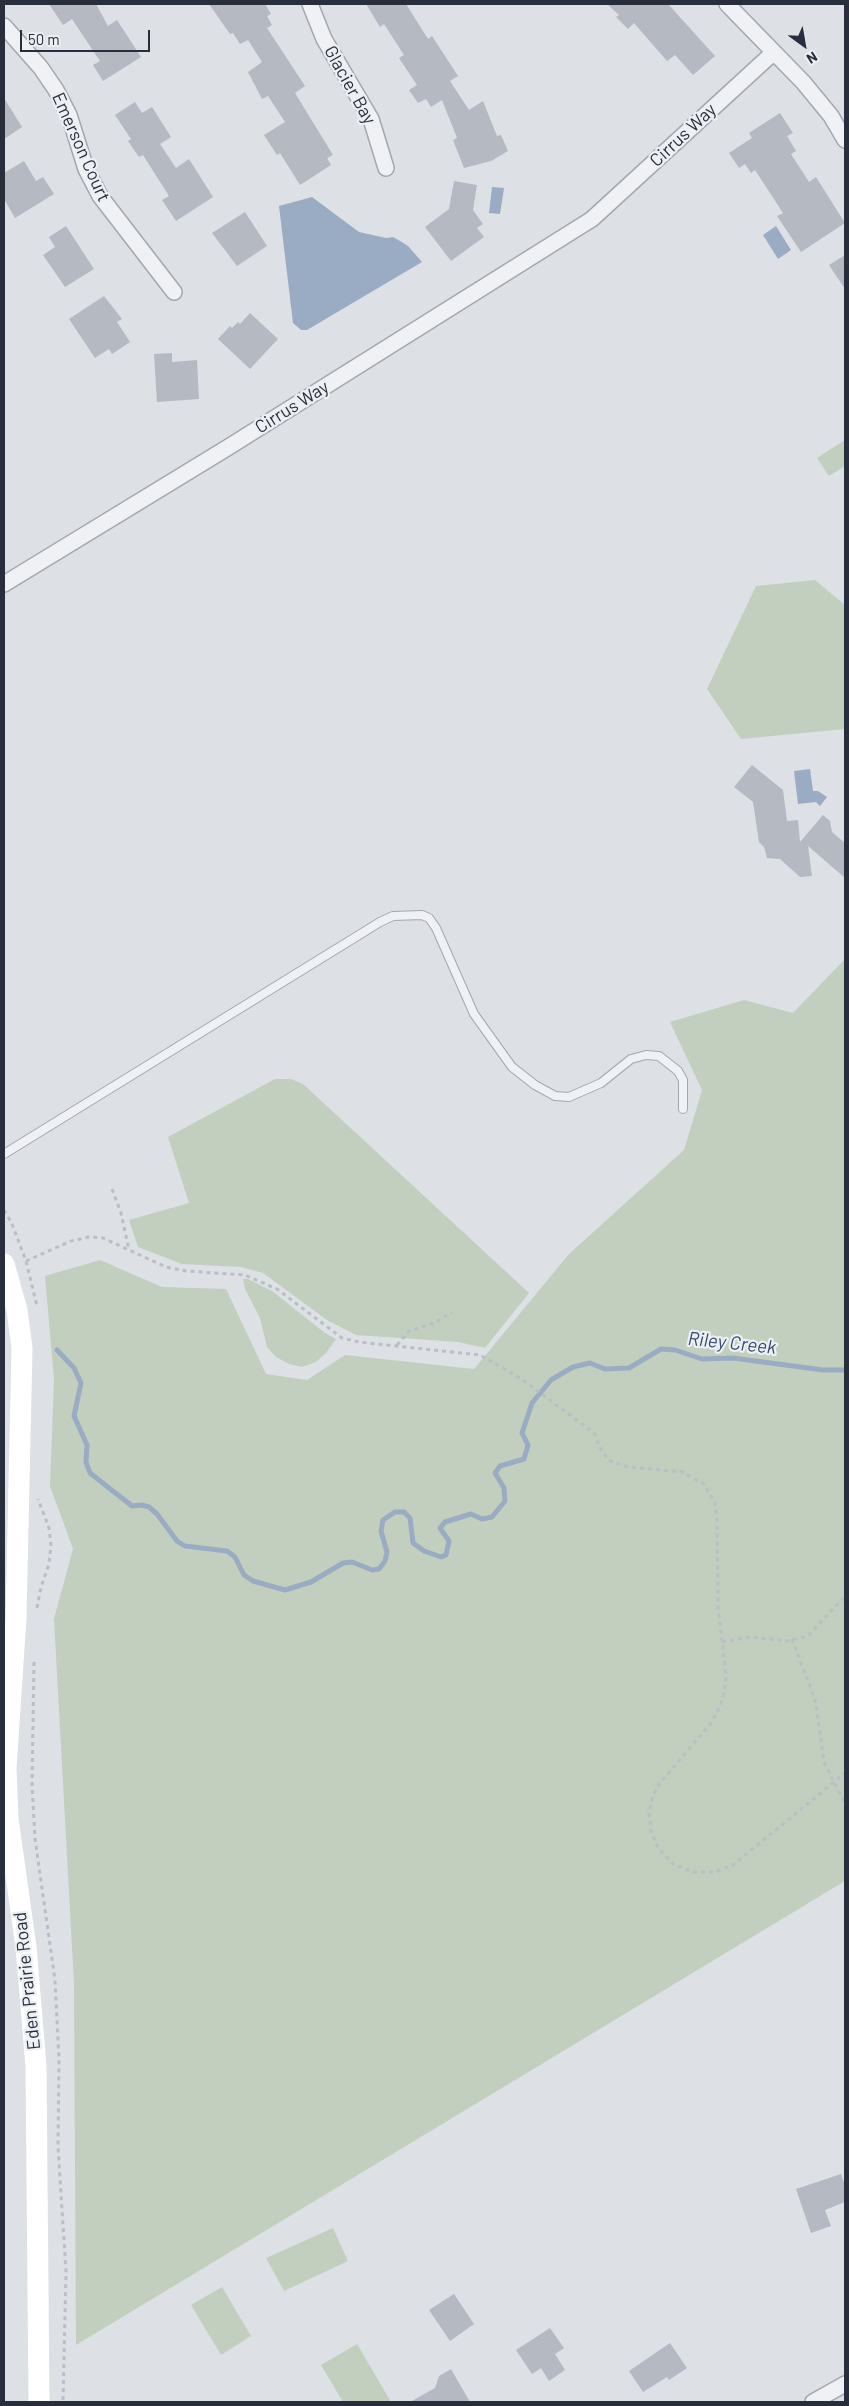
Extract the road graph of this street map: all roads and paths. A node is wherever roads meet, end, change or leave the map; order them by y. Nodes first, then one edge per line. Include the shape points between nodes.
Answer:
1 (310, 4) edge
2 (727, 4) edge
3 (4, 26) edge
4 (774, 52) junction
5 (845, 140) edge
6 (386, 168) dead end
7 (174, 292) dead end
8 (4, 584) edge
9 (683, 1110) dead end
10 (4, 1154) edge
11 (112, 1189) dead end
12 (4, 1210) edge
13 (129, 1250) junction
14 (26, 1261) junction
15 (4, 1264) edge
16 (38, 1310) dead end
17 (452, 1312) dead end
18 (397, 1345) junction
19 (38, 1498) dead end
20 (845, 1596) edge
21 (36, 1617) dead end
22 (792, 1639) junction
23 (722, 1642) junction
24 (34, 1660) dead end
25 (845, 1773) edge
26 (835, 1782) junction
27 (845, 1803) edge
28 (845, 2384) edge
29 (39, 2402) edge
30 (62, 2402) edge
31 (813, 2402) edge

1 - 6 street, Glacier Bay via 324,39 371,119
2 - 4 street
3 - 7 street, Emerson Court via 56,90 69,115 86,169 100,196
4 - 5 street via 831,116
4 - 8 street, Cirrus Way via 579,228
9 - 10 lane via 683,1080 678,1071 659,1056 631,1059 601,1083 569,1097 555,1096 535,1085 512,1067 474,1014 429,918 422,915 393,916
11 - 13 path
12 - 14 path
13 - 14 path via 103,1238 89,1237 71,1241
13 - 18 path via 166,1267 245,1275 277,1290 342,1338
14 - 16 path
15 - 29 street, Eden Prairie Road via 17,1310 22,1348 16,1618 6,1768 8,1819 26,1947 36,2066
17 - 18 path via 434,1323 409,1330
18 - 23 path via 480,1355 520,1378 594,1433 610,1461 628,1467 682,1472 704,1484 715,1503
19 - 21 path via 49,1528 51,1545
20 - 22 path via 808,1636
22 - 23 path via 750,1637
22 - 26 path via 815,1699 824,1762
23 - 26 path via 726,1674 721,1704 712,1722 653,1795 649,1814 658,1848 674,1864 693,1872 715,1872 733,1865
24 - 30 path via 32,1794 35,1839 56,1980 58,2147 66,2271
25 - 26 path
26 - 27 path
28 - 31 street

